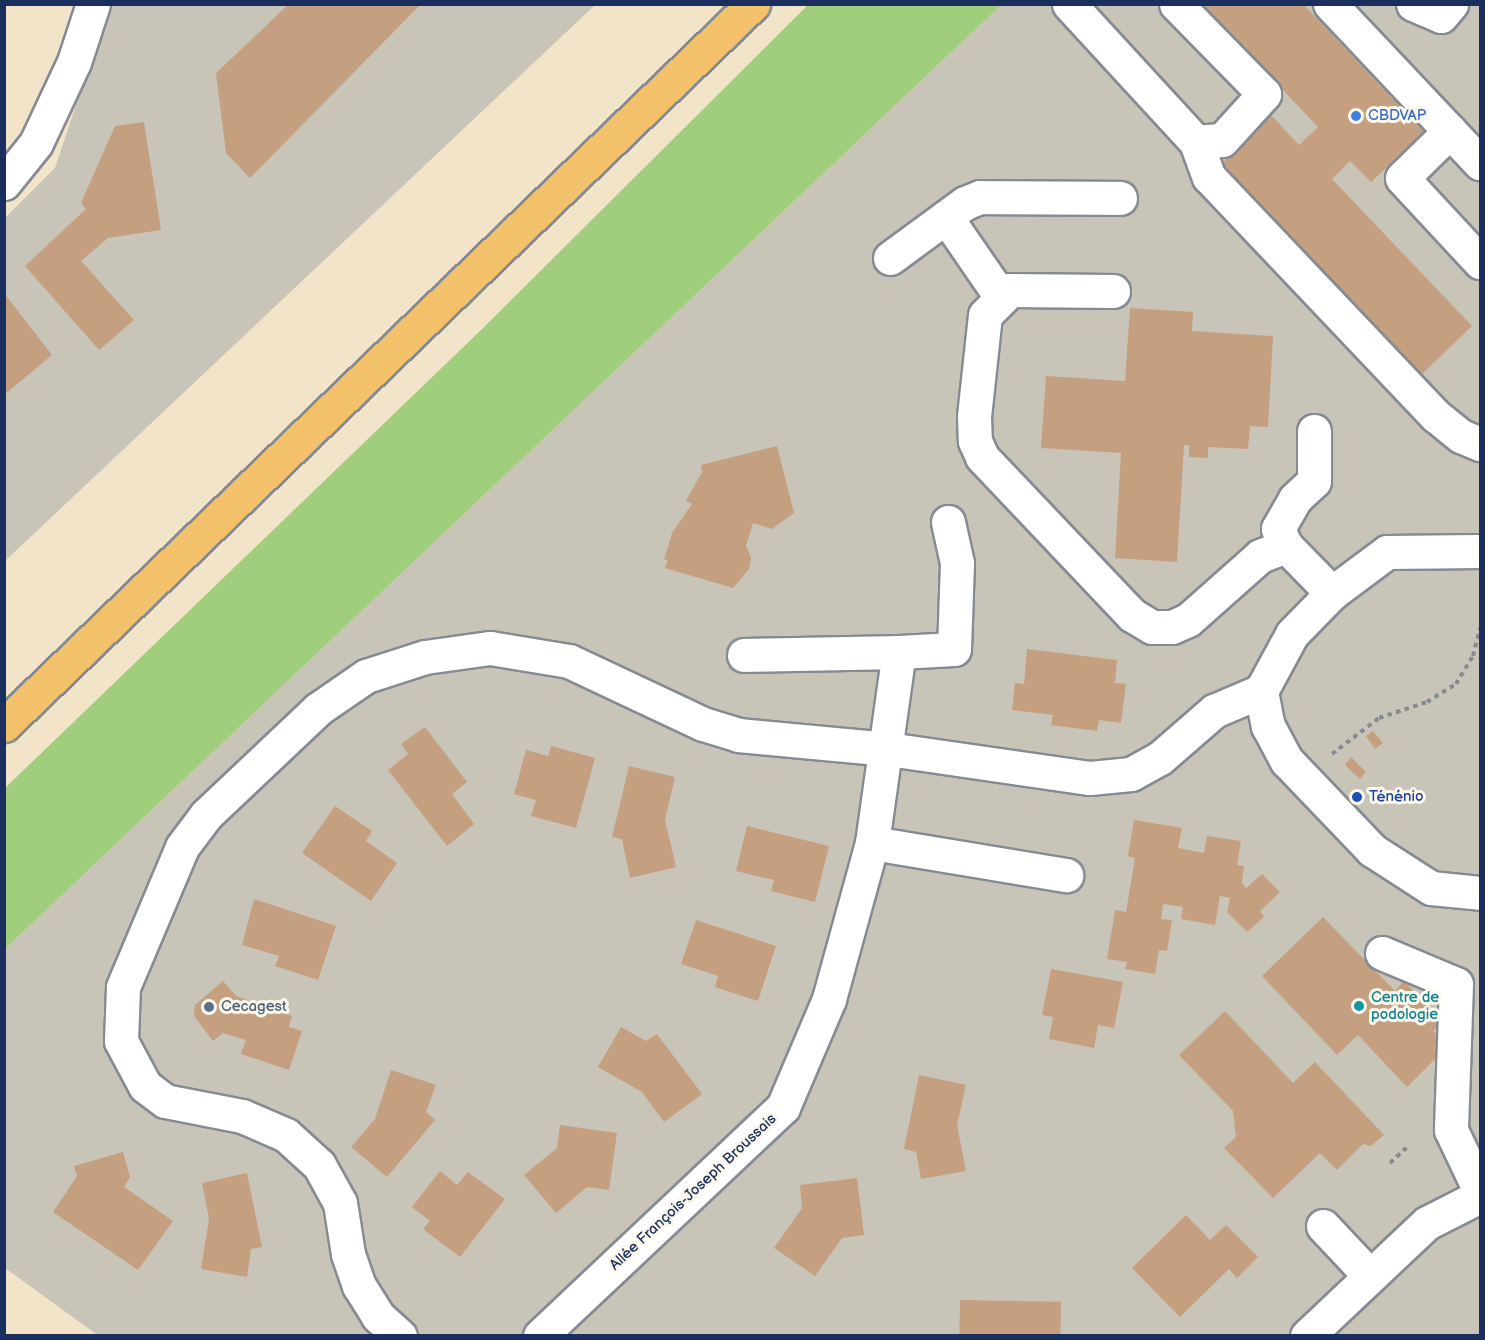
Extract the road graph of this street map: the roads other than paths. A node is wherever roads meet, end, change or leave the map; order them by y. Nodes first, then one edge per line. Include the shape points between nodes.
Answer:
1 (93, 4) edge
2 (753, 4) edge
3 (1069, 4) edge
4 (1176, 4) edge
5 (1330, 4) edge
6 (1413, 4) edge
7 (1451, 4) edge
8 (1450, 131) junction
9 (1196, 142) junction
10 (1480, 163) edge
11 (4, 183) edge
12 (1120, 198) dead end
13 (946, 217) junction
14 (890, 258) dead end
15 (1480, 262) edge
16 (1113, 291) dead end
17 (1001, 297) junction
18 (1314, 431) dead end
19 (1480, 444) edge
20 (948, 522) dead end
21 (1286, 546) junction
22 (1480, 551) edge
23 (1332, 593) junction
24 (899, 652) junction
25 (744, 655) dead end
26 (1261, 691) junction
27 (4, 726) edge
28 (888, 749) junction
29 (872, 843) junction
30 (1066, 875) dead end
31 (1480, 892) edge
32 (1382, 953) dead end
33 (1480, 1191) edge
34 (1480, 1196) edge
35 (1323, 1226) dead end
36 (1370, 1276) junction
37 (400, 1335) edge
38 (540, 1335) edge
39 (1307, 1335) edge

1 - 11 street via 74,62 36,143
2 - 27 main road
3 - 9 street
4 - 9 street via 1264,94 1222,140
5 - 8 street
6 - 7 street via 1441,16
8 - 10 street
8 - 15 street via 1401,178
9 - 19 street via 1209,177 1436,417
12 - 13 street via 980,197
13 - 14 street
13 - 17 street
16 - 17 street via 1030,288 1010,290
17 - 21 street via 981,326 975,441 982,457 1132,615 1152,627 1172,627 1188,620 1260,556
18 - 21 street via 1314,481 1295,499 1278,529
20 - 24 street via 957,563 954,649
21 - 23 street
22 - 23 street via 1388,552
23 - 26 street via 1292,634
24 - 25 street
24 - 28 street, Allée François-Joseph Broussais
26 - 28 street via 1214,711 1160,758 1131,774 1090,778
26 - 31 street via 1268,726 1287,760 1372,850 1431,888
28 - 29 street, Allée François-Joseph Broussais
28 - 37 street via 738,735 703,724 569,661 490,648 425,657 366,676 318,710 206,815 182,847 128,976 121,1041 145,1086 165,1101 242,1116 286,1135 319,1165 340,1203 348,1254 359,1286 378,1316
29 - 30 street
29 - 38 street, Allée François-Joseph Broussais via 829,999 783,1107
32 - 33 street via 1456,984 1451,1130
34 - 36 street via 1427,1223
35 - 36 street
36 - 39 street

